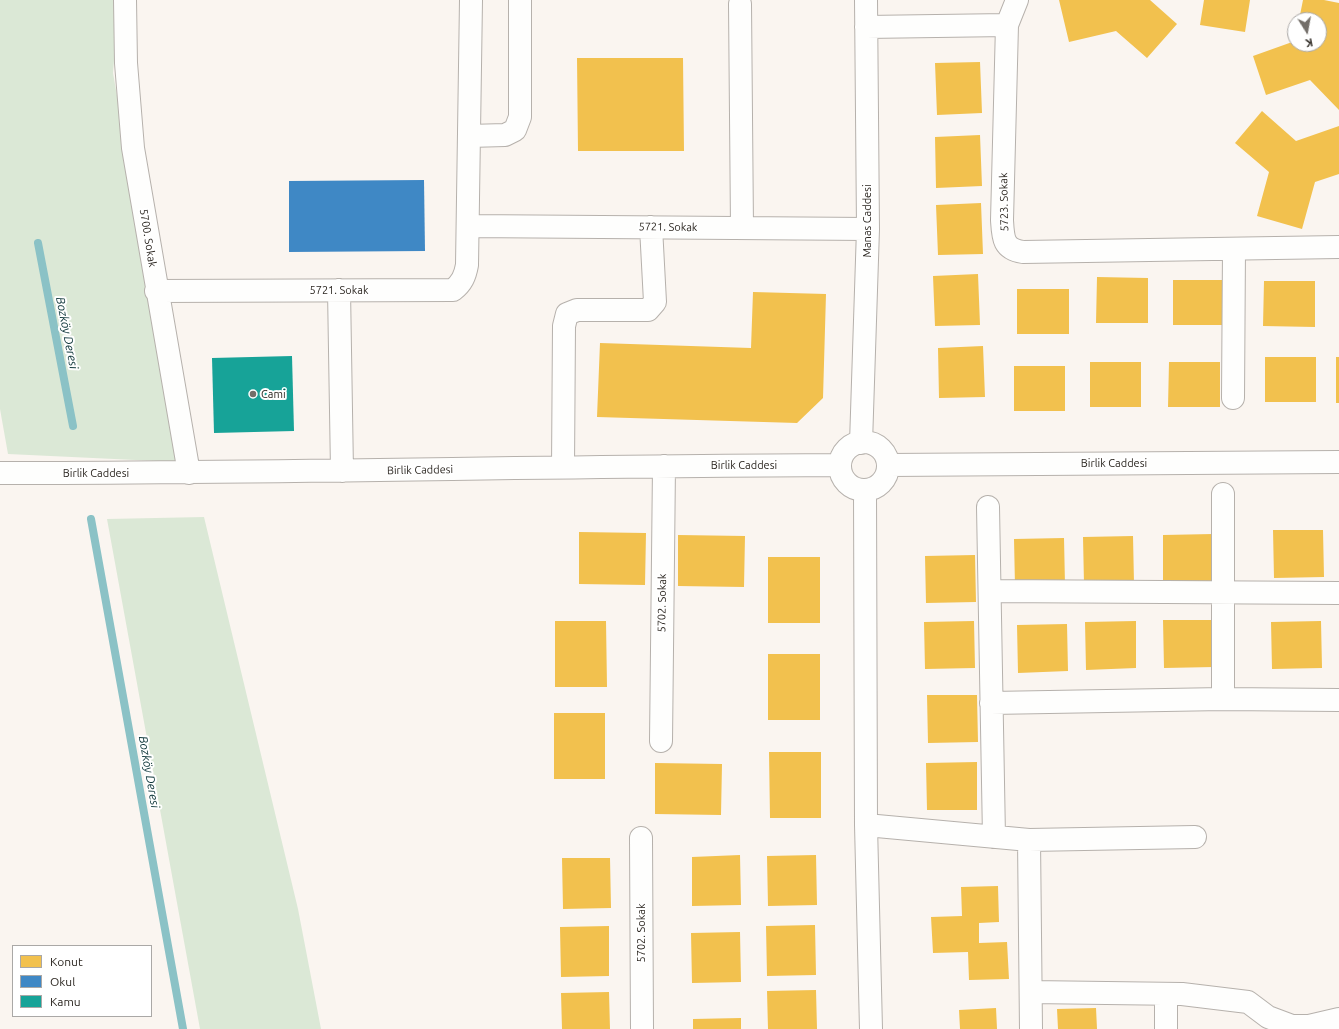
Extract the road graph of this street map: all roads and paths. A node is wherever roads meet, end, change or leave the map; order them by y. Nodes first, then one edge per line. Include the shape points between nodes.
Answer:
1 (125, 0) edge
2 (471, 0) edge
3 (520, 0) edge
4 (866, 0) edge
5 (1017, 0) edge
6 (740, 4) dead end
7 (1006, 26) junction
8 (866, 27) junction
9 (469, 136) junction
10 (468, 226) junction
11 (651, 227) junction
12 (742, 228) junction
13 (868, 229) junction
14 (1339, 248) edge
15 (1234, 249) junction
16 (339, 290) junction
17 (156, 291) junction
18 (1233, 398) dead end
19 (860, 443) junction
20 (1339, 462) edge
21 (840, 465) junction
22 (888, 465) junction
23 (664, 466) junction
24 (563, 467) junction
25 (342, 471) junction
26 (0, 473) edge
27 (189, 473) junction
28 (865, 490) junction
29 (1223, 494) dead end
30 (988, 507) dead end
31 (990, 591) junction
32 (1223, 593) junction
33 (1339, 593) edge
34 (1223, 699) junction
35 (1339, 700) edge
36 (991, 703) junction
37 (661, 741) dead end
38 (866, 825) junction
39 (994, 837) junction
40 (1195, 837) dead end
41 (641, 838) dead end
42 (1029, 840) junction
43 (1031, 992) junction
44 (1166, 994) junction
45 (1339, 1020) edge
46 (1309, 1028) edge
47 (642, 1029) edge
48 (871, 1029) edge
49 (1031, 1029) edge
50 (1166, 1029) edge

1 - 17 street, 5700. Sokak via 126,63 133,148
2 - 9 street, 5721. Sokak
3 - 9 street via 520,117 516,130 506,135
4 - 8 street, Manas Caddesi
5 - 7 street, 5723. Sokak
6 - 12 street
7 - 8 street
7 - 15 street, 5723. Sokak via 1002,220 1006,244 1013,251
8 - 13 street, Manas Caddesi
9 - 10 street, 5721. Sokak
10 - 11 street, 5721. Sokak
10 - 16 street, 5721. Sokak via 465,277 453,290
11 - 12 street, 5721. Sokak
11 - 24 street via 655,302 648,310 577,310 567,314 564,326
12 - 13 street, 5721. Sokak
13 - 19 street, Manas Caddesi
14 - 15 street, 5723. Sokak
15 - 18 street
16 - 17 street, 5721. Sokak
16 - 25 street
17 - 27 street, 5700. Sokak
19 - 21 street via 846,451
19 - 22 street via 876,446 882,451
20 - 22 street, Birlik Caddesi
21 - 23 street, Birlik Caddesi
21 - 28 street via 845,481 851,486
22 - 28 street via 884,479 879,485
23 - 24 street, Birlik Caddesi
23 - 37 street, 5702. Sokak
24 - 25 street, Birlik Caddesi
25 - 27 street, Birlik Caddesi
26 - 27 street, Birlik Caddesi
28 - 38 street
29 - 32 street
30 - 31 street
31 - 32 street
31 - 36 street
32 - 33 street
32 - 34 street
34 - 35 street
34 - 36 street
36 - 39 street
38 - 39 street
38 - 48 street
39 - 42 street
40 - 42 street
41 - 47 street, 5702. Sokak
42 - 43 street
43 - 44 street
43 - 49 street
44 - 46 street via 1248,1002 1268,1017 1292,1026
44 - 50 street
45 - 46 street

